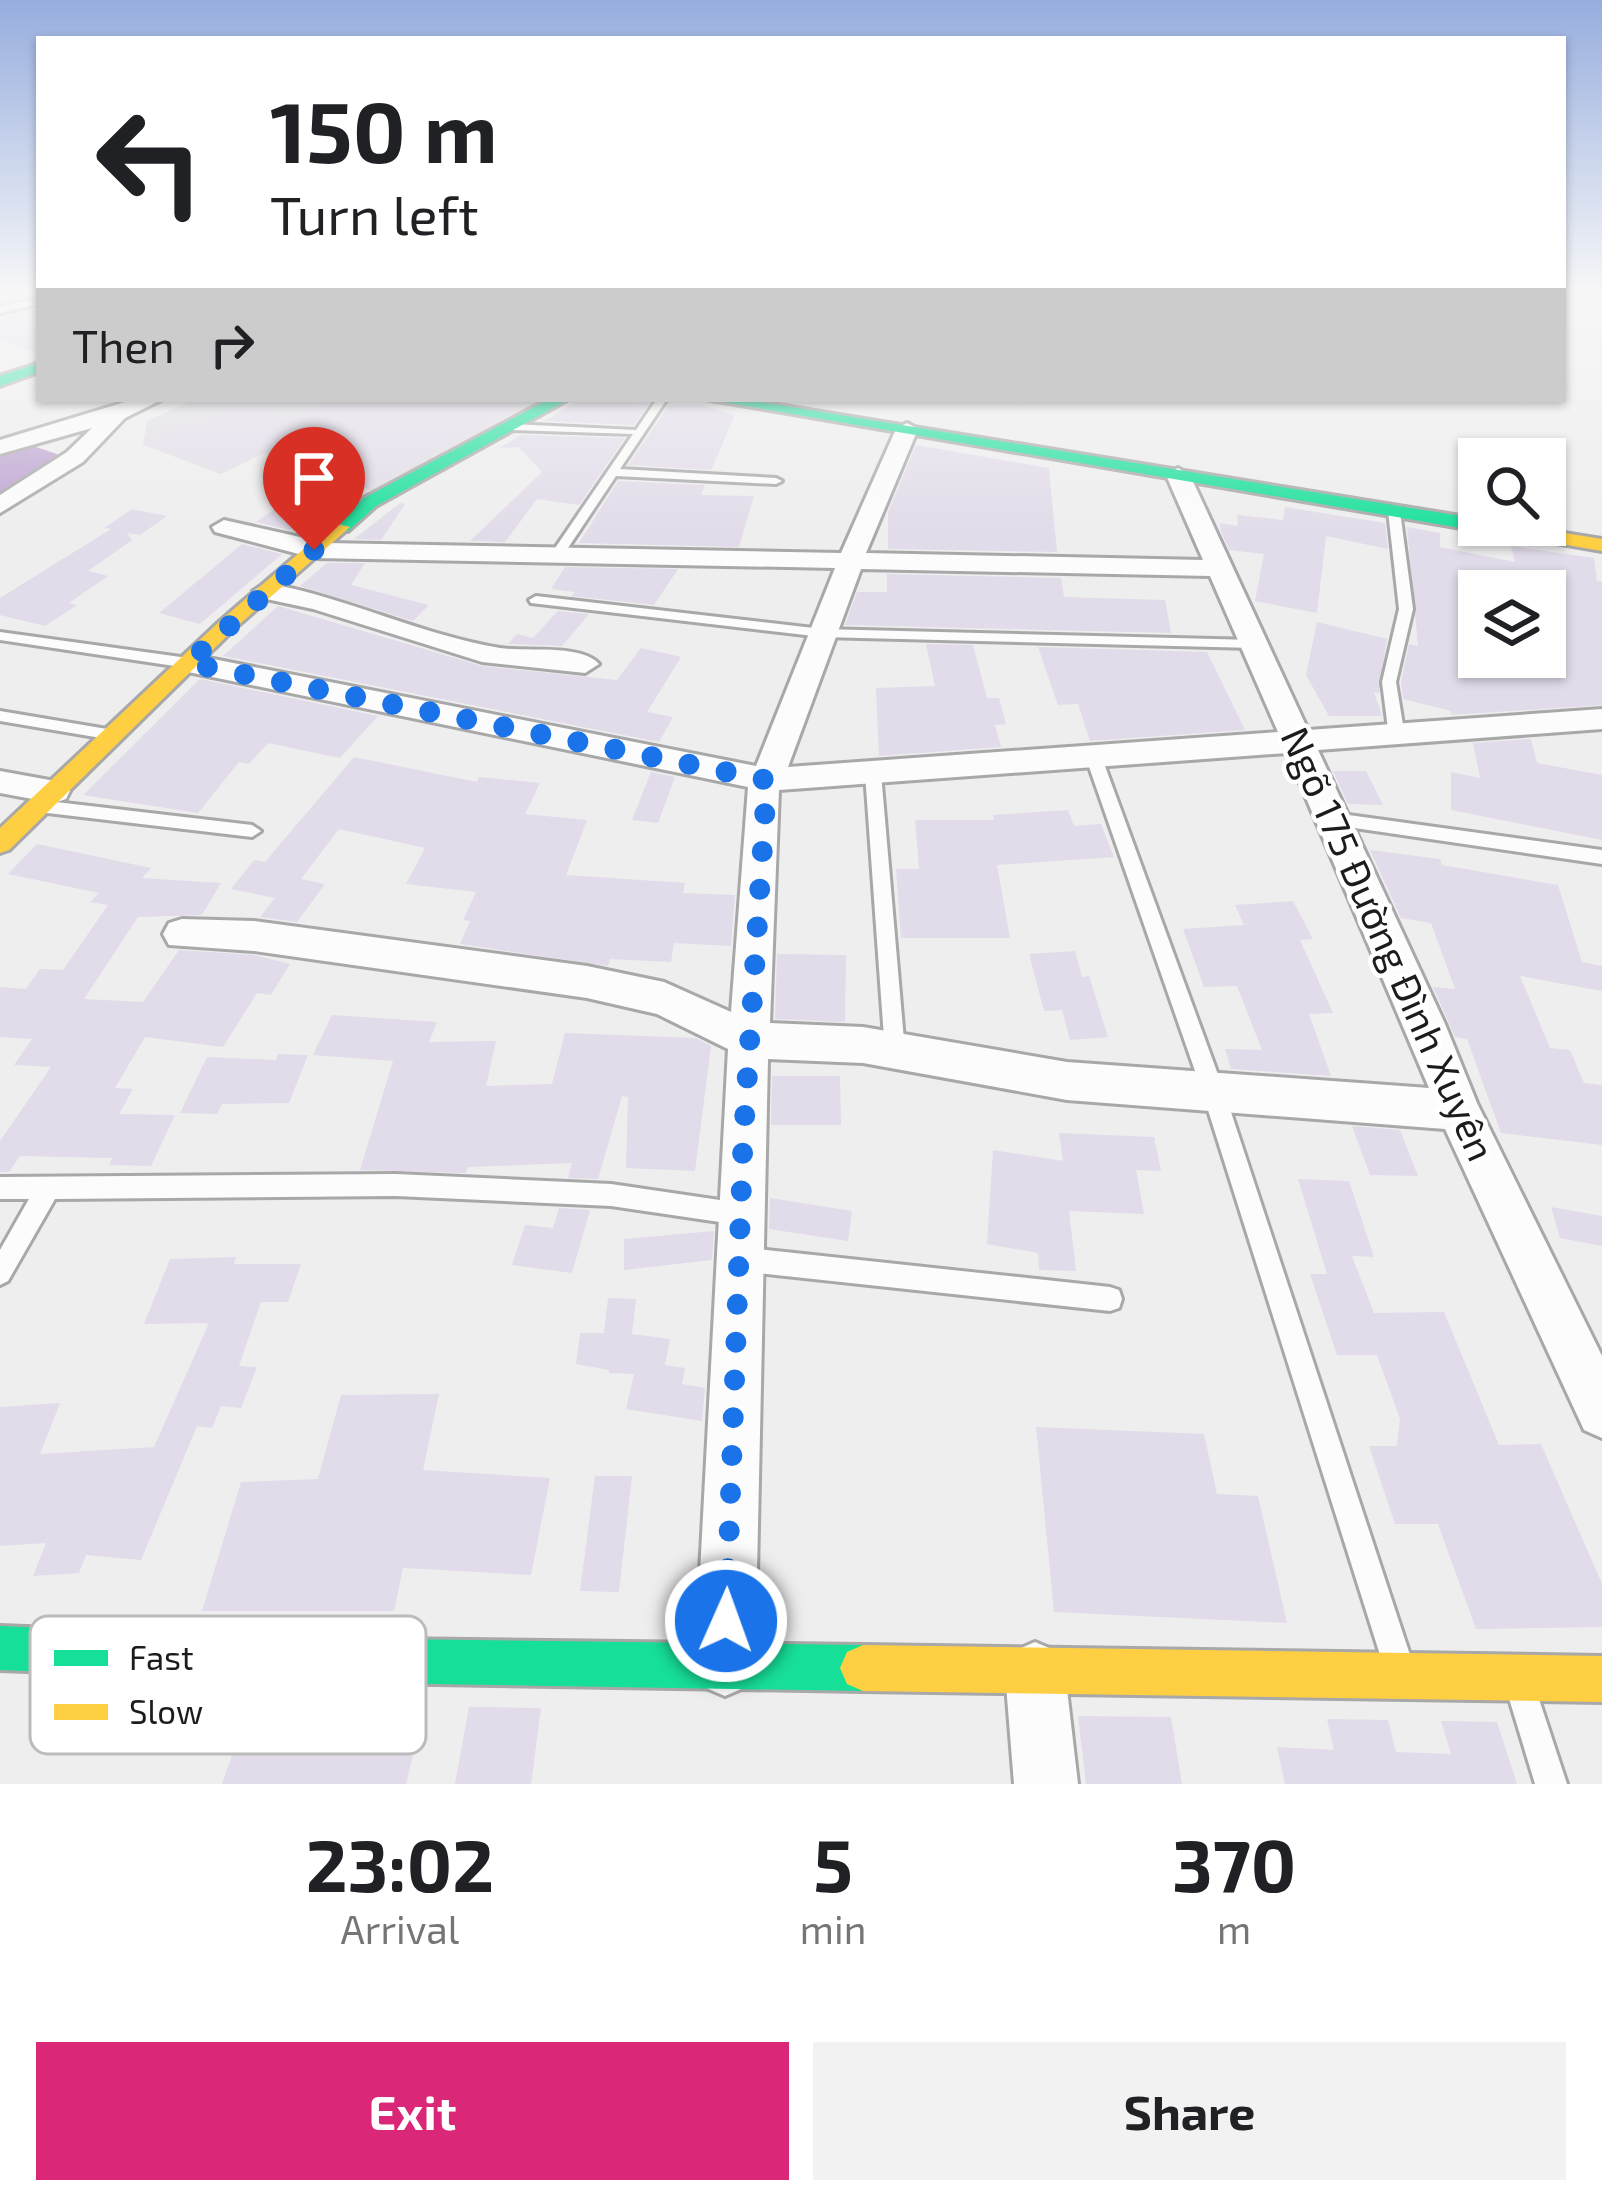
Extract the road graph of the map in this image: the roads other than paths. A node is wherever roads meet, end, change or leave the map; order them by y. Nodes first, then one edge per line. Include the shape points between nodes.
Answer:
1 (146, 402) edge
2 (556, 402) edge
3 (660, 402) edge
4 (732, 402) edge
5 (118, 414) junction
6 (16, 422) dead end
7 (512, 427) junction
8 (907, 429) junction
9 (49, 431) junction
10 (631, 431) dead end
11 (0, 447) edge
12 (612, 472) junction
13 (1178, 475) junction
14 (776, 481) dead end
15 (0, 506) edge
16 (1394, 511) junction
17 (1458, 521) edge
18 (224, 526) dead end
19 (1566, 538) edge
20 (1602, 544) edge
21 (316, 549) junction
22 (557, 554) junction
23 (851, 559) junction
24 (1219, 568) junction
25 (266, 591) junction
26 (536, 600) dead end
27 (822, 633) junction
28 (0, 636) edge
29 (1254, 644) junction
30 (188, 663) junction
31 (585, 664) dead end
32 (0, 716) edge
33 (1602, 719) edge
34 (113, 735) junction
35 (1396, 736) junction
36 (1301, 745) junction
37 (1094, 758) junction
38 (873, 773) junction
39 (767, 780) junction
40 (0, 782) edge
41 (47, 798) junction
42 (1334, 819) junction
43 (252, 831) dead end
44 (0, 843) edge
45 (1602, 857) edge
46 (182, 934) dead end
47 (749, 1040) junction
48 (895, 1052) junction
49 (1213, 1091) junction
50 (1458, 1109) junction
51 (0, 1188) edge
52 (47, 1190) junction
53 (740, 1214) junction
54 (739, 1259) junction
55 (0, 1273) edge
56 (1110, 1299) dead end
57 (1602, 1412) edge
58 (0, 1648) edge
59 (30, 1649) edge
60 (426, 1662) edge
61 (725, 1666) junction
62 (1035, 1672) junction
63 (1402, 1676) junction
64 (1518, 1678) junction
65 (1602, 1679) edge
66 (1046, 1784) edge
67 (1551, 1784) edge

1 - 5 street
2 - 7 street
3 - 12 lane
4 - 8 street
5 - 9 street
5 - 15 street via 75,457
6 - 9 street
7 - 10 lane
7 - 21 street via 370,502
8 - 13 street
8 - 23 street
9 - 11 street
12 - 14 lane
12 - 22 lane
13 - 16 street
13 - 24 street, Ngõ 175 Đường Đình Xuyên
16 - 17 street
16 - 35 lane via 1406,609 1390,682
18 - 21 street
19 - 20 street
21 - 22 street
21 - 25 street
22 - 23 street
23 - 24 street
23 - 27 street
24 - 29 street, Ngõ 175 Đường Đình Xuyên
25 - 30 street
25 - 31 street via 373,615 487,654
26 - 27 lane
27 - 29 lane
27 - 39 street
28 - 30 lane
29 - 36 street, Ngõ 175 Đường Đình Xuyên
30 - 34 street
30 - 39 street
32 - 34 lane
33 - 35 street
34 - 41 street
35 - 36 street
36 - 37 street
36 - 42 street, Ngõ 175 Đường Đình Xuyên
37 - 38 street
37 - 49 lane
38 - 39 street
38 - 48 lane
39 - 47 street
40 - 41 street
41 - 43 lane
41 - 44 street
42 - 45 lane
42 - 50 street, Ngõ 175 Đường Đình Xuyên
46 - 47 street via 254,936 586,982 664,998
47 - 48 street
47 - 53 street
48 - 49 street via 1067,1081
49 - 50 street
49 - 63 lane
50 - 57 street, Ngõ 175 Đường Đình Xuyên
51 - 52 lane
52 - 53 lane via 395,1185 611,1195
52 - 55 lane
53 - 54 street
54 - 56 lane
54 - 61 street
58 - 59 street
60 - 61 street
61 - 62 street
62 - 63 street
62 - 66 street
63 - 64 street
64 - 65 street
64 - 67 lane

